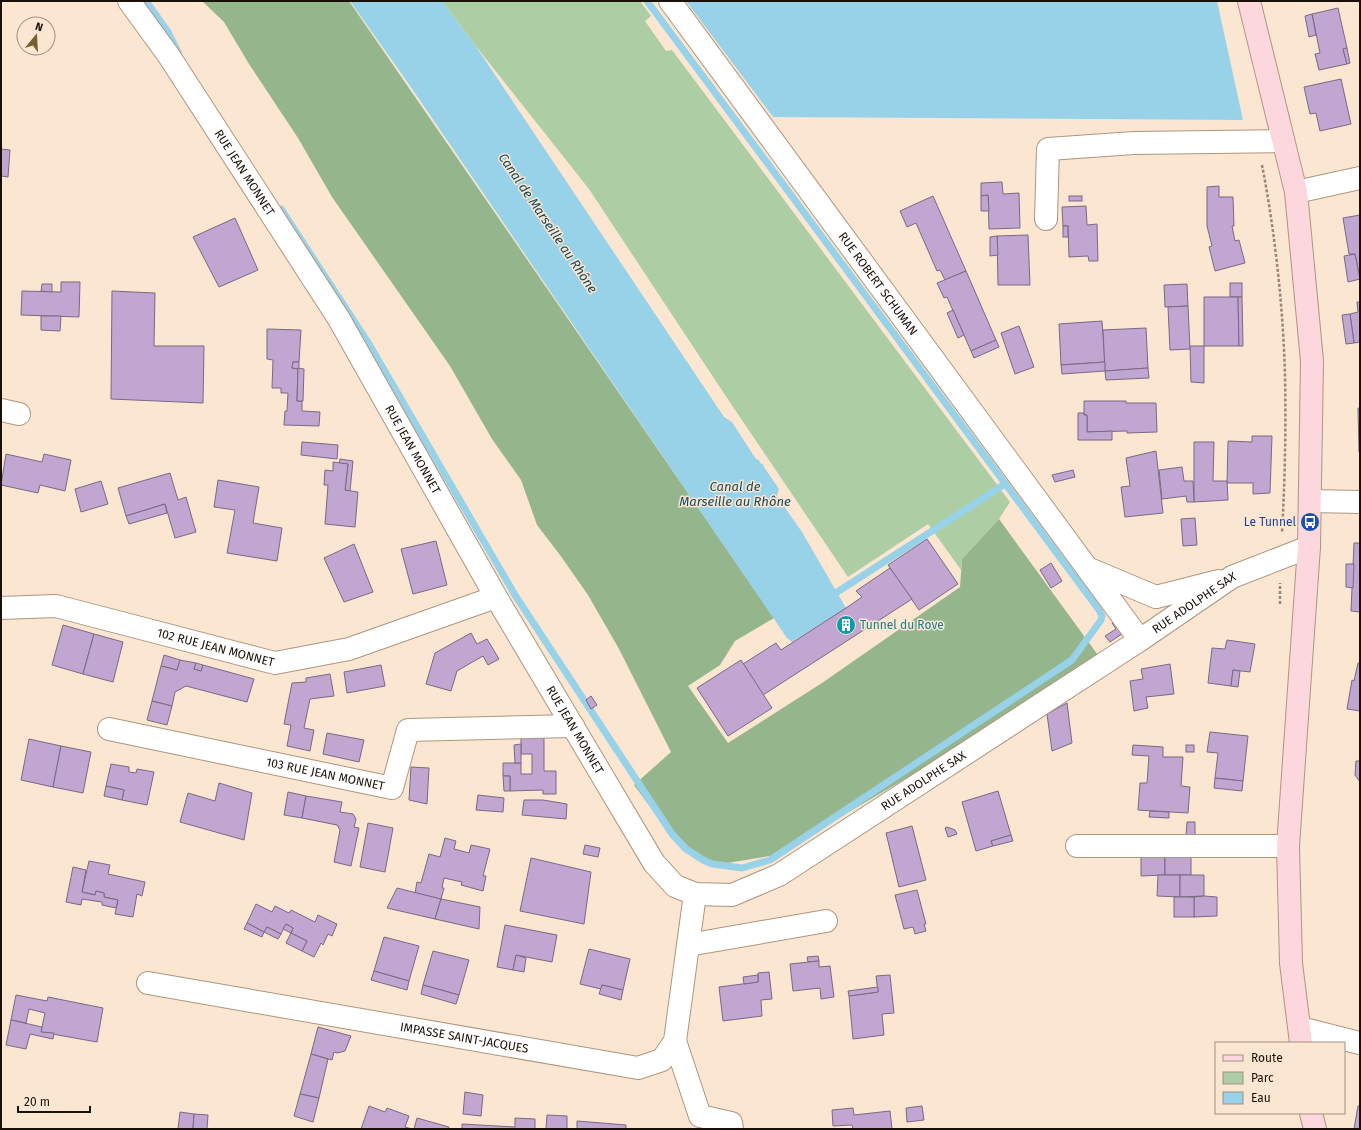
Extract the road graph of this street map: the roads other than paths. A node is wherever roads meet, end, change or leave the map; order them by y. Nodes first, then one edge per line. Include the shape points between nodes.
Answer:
1 (129, 1) edge
2 (670, 1) edge
3 (1249, 1) edge
4 (1283, 141) junction
5 (1360, 178) edge
6 (1296, 192) junction
7 (1046, 219) dead end
8 (1310, 501) junction
9 (1360, 502) edge
10 (1309, 547) junction
11 (1086, 567) junction
12 (1232, 578) junction
13 (496, 597) junction
14 (1156, 597) junction
15 (1, 608) edge
16 (1159, 628) junction
17 (1140, 640) junction
18 (573, 726) junction
19 (109, 729) dead end
20 (1078, 846) dead end
21 (1288, 846) junction
22 (695, 894) junction
23 (826, 921) dead end
24 (688, 945) junction
25 (148, 982) dead end
26 (1301, 1035) edge
27 (675, 1041) junction
28 (1360, 1043) edge
29 (1311, 1114) edge
30 (732, 1129) edge
31 (1315, 1129) edge

1 - 13 street, RUE JEAN MONNET via 169,56 339,319
2 - 11 street, RUE ROBERT SCHUMAN
3 - 4 street
4 - 6 street
4 - 7 street via 1134,143 1048,149
5 - 6 street
6 - 8 street via 1312,361
8 - 9 street
8 - 10 street
10 - 12 street, RUE ADOLPHE SAX
10 - 21 street
11 - 14 street
11 - 17 street, RUE ROBERT SCHUMAN
12 - 14 street
12 - 16 street, RUE ADOLPHE SAX
13 - 15 street, 102 RUE JEAN MONNET via 349,649 275,663 56,606
13 - 18 street, RUE JEAN MONNET
14 - 16 street
16 - 17 street, RUE ADOLPHE SAX
17 - 22 street, RUE ADOLPHE SAX via 779,875 732,895
18 - 19 street, 103 RUE JEAN MONNET via 408,730 392,788
18 - 22 street, RUE JEAN MONNET via 654,863 675,886
20 - 21 street
21 - 26 street via 1290,962
22 - 24 street
23 - 24 street
24 - 27 street, IMPASSE SAINT-JACQUES
25 - 27 street, IMPASSE SAINT-JACQUES via 638,1068 662,1060
26 - 28 street
27 - 30 street via 700,1116 731,1123
29 - 31 street

